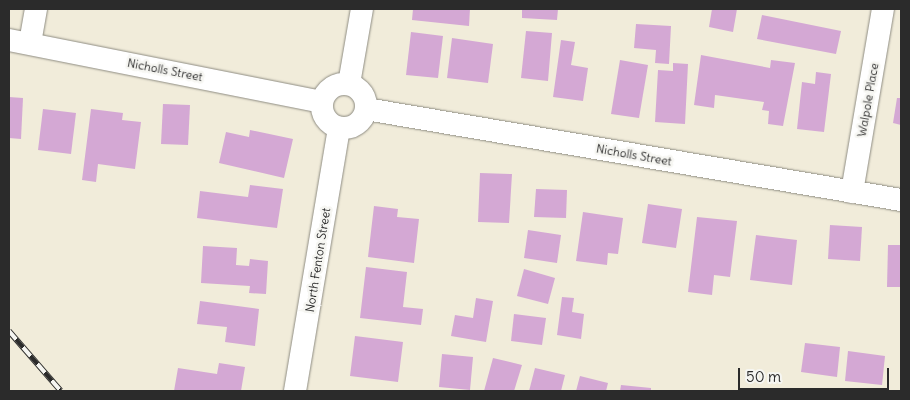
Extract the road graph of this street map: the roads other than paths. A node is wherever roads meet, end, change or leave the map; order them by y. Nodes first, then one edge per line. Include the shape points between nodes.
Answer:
1 (36, 9) edge
2 (362, 9) edge
3 (883, 9) edge
4 (19, 42) edge
5 (349, 84) junction
6 (322, 102) junction
7 (366, 109) junction
8 (340, 128) junction
9 (852, 192) junction
10 (901, 200) edge
11 (295, 391) edge

1 - 4 street
2 - 5 street
3 - 9 street, Walpole Place
4 - 6 street, Nicholls Street
5 - 6 street via 332,87
5 - 7 street via 362,93
6 - 8 street via 326,119
7 - 8 street via 359,123
7 - 9 street, Nicholls Street
8 - 11 street, North Fenton Street
9 - 10 street, Nicholls Street

